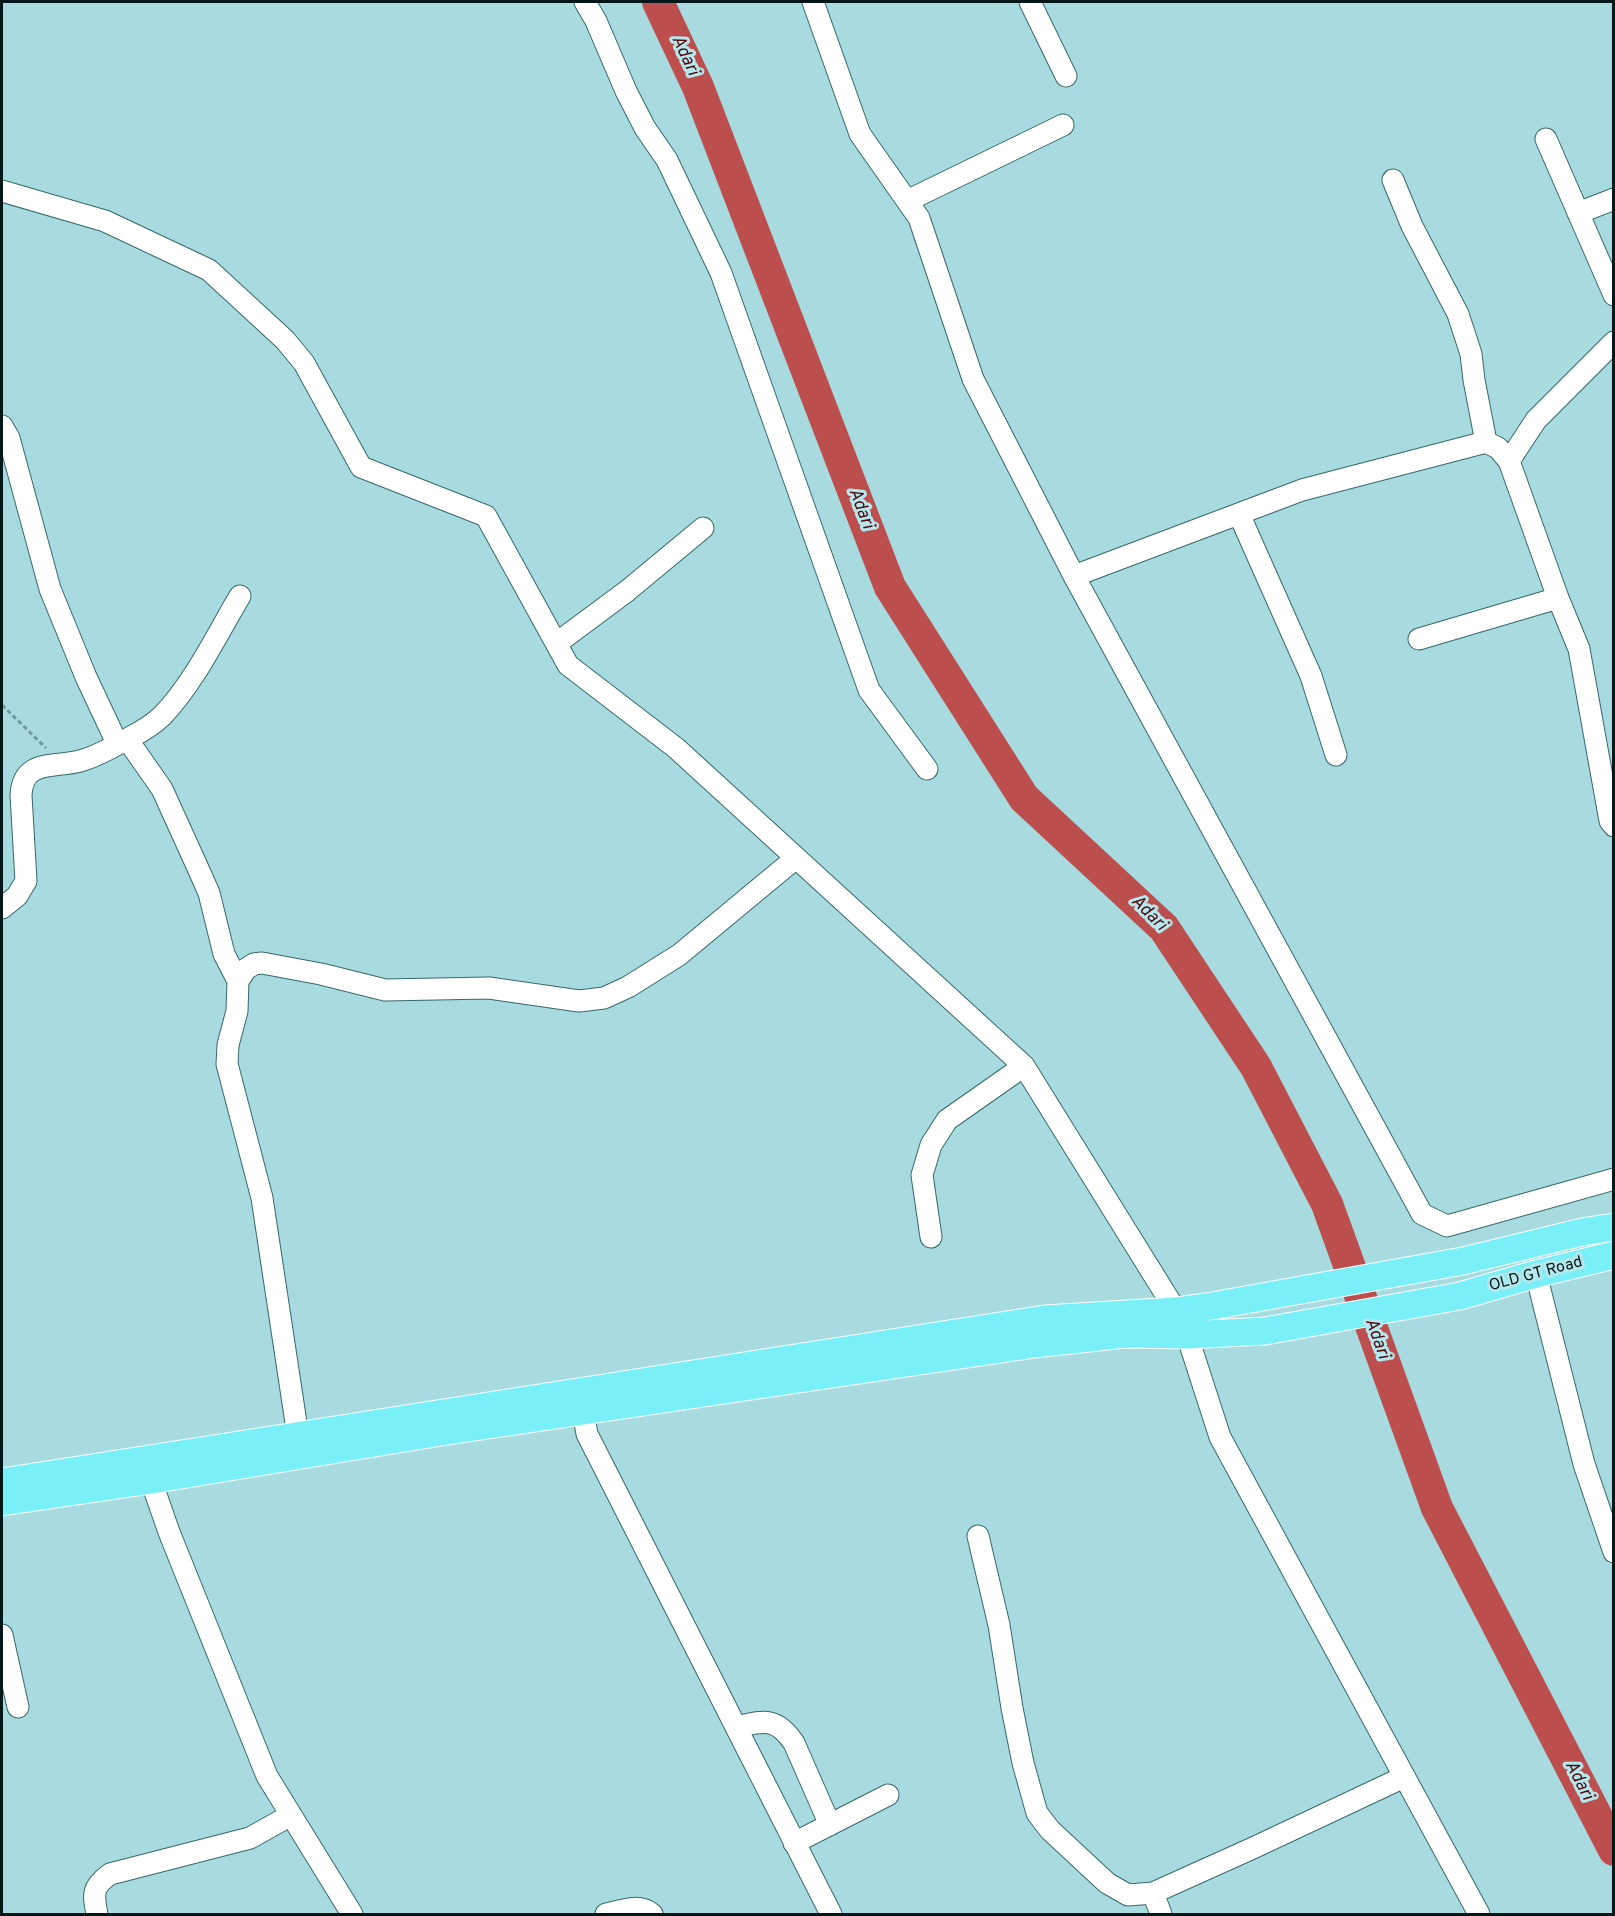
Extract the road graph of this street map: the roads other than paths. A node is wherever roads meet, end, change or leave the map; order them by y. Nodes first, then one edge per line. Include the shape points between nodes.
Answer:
1 (585, 2) edge
2 (813, 2) edge
3 (1030, 2) edge
4 (1066, 76) dead end
5 (1063, 125) dead end
6 (1546, 139) dead end
7 (1394, 180) dead end
8 (2, 191) edge
9 (1614, 200) edge
10 (907, 201) junction
11 (1578, 213) junction
12 (1614, 295) edge
13 (1614, 342) edge
14 (2, 426) edge
15 (1486, 442) junction
16 (1509, 461) junction
17 (1239, 514) junction
18 (703, 528) dead end
19 (1074, 576) junction
20 (240, 596) dead end
21 (1558, 598) junction
22 (1419, 639) dead end
23 (556, 643) junction
24 (122, 741) junction
25 (1336, 755) dead end
26 (927, 770) dead end
27 (1614, 826) edge
28 (796, 858) junction
29 (2, 908) edge
30 (237, 981) junction
31 (1024, 1066) junction
32 (1614, 1179) edge
33 (1614, 1227) edge
34 (931, 1236) dead end
35 (1614, 1255) edge
36 (1536, 1274) junction
37 (1181, 1323) junction
38 (583, 1411) junction
39 (298, 1436) junction
40 (148, 1470) junction
41 (2, 1482) edge
42 (2, 1502) edge
43 (978, 1536) dead end
44 (1614, 1552) edge
45 (2, 1635) edge
46 (18, 1707) dead end
47 (736, 1727) junction
48 (1404, 1776) junction
49 (888, 1795) dead end
50 (291, 1815) junction
51 (830, 1825) junction
52 (794, 1843) junction
53 (1153, 1893) junction
54 (97, 1914) edge
55 (352, 1914) edge
56 (606, 1914) edge
57 (652, 1914) edge
58 (831, 1914) edge
59 (1161, 1914) edge
60 (1479, 1914) edge

1 - 26 street via 721,273 869,690
2 - 10 street via 860,134
3 - 4 street
5 - 10 street
6 - 11 street
7 - 15 street via 1412,226 1458,315 1471,354
8 - 23 street via 105,220 209,270 285,340 304,363 361,467 486,516
9 - 11 street
10 - 19 street via 919,218 973,379
11 - 12 street
13 - 16 street via 1536,420
14 - 24 street via 9,438 50,589 86,677
15 - 16 street via 1498,448
15 - 17 street via 1302,490
16 - 21 street
17 - 19 street
17 - 25 street via 1311,676
18 - 23 street
19 - 32 street via 1422,1214 1447,1226
20 - 24 street via 171,705 149,726
21 - 22 street
21 - 27 street via 1579,649
23 - 28 street via 568,664 676,748
24 - 29 street via 82,760 33,770 21,783 26,881 17,896
24 - 30 street via 162,789 209,893 224,954
28 - 30 street via 679,955 604,998 579,1001 489,988 385,990 262,963 246,969
28 - 31 street
30 - 39 street via 237,1011 227,1064 262,1198
31 - 34 street via 947,1120 931,1145 922,1174
31 - 37 street
33 - 37 main road, OLD GT Road via 1463,1261 1212,1306
35 - 36 main road, OLD GT Road
36 - 37 main road, OLD GT Road via 1460,1296 1265,1331
36 - 44 street via 1584,1464
37 - 38 main road
37 - 39 main road via 1045,1319
37 - 48 street via 1220,1437
38 - 40 main road
38 - 47 street via 587,1434
39 - 40 main road
40 - 41 main road
40 - 42 main road
40 - 50 street via 267,1776
43 - 53 street via 999,1625 1023,1763 1037,1814 1107,1883 1128,1895
45 - 46 street
47 - 51 street via 759,1722 775,1723 786,1730
47 - 52 street
48 - 53 street
48 - 60 street
49 - 51 street
50 - 54 street via 250,1838 110,1874 95,1890
50 - 55 street
51 - 52 street
52 - 58 street
53 - 59 street
56 - 57 street via 635,1908

